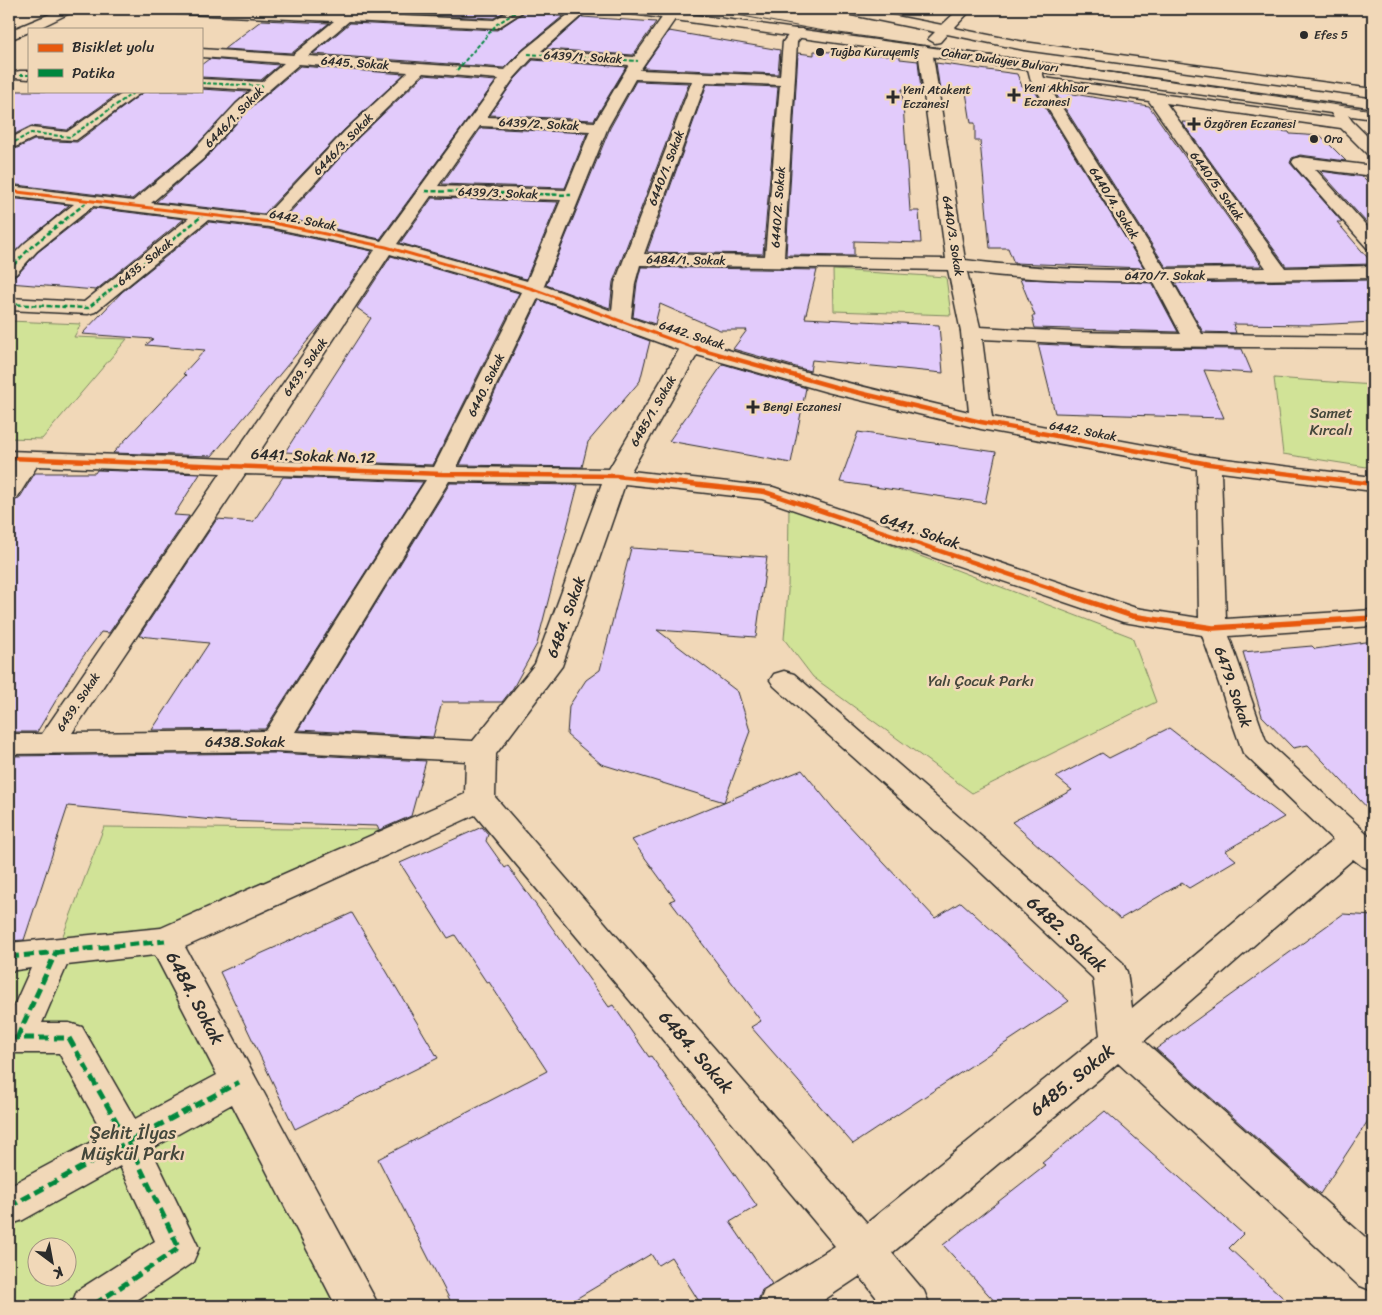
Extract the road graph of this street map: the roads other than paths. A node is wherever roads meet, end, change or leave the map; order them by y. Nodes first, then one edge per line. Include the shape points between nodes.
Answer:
1 (72, 9) edge
2 (164, 9) edge
3 (520, 9) edge
4 (583, 9) edge
5 (626, 9) edge
6 (842, 9) edge
7 (966, 9) edge
8 (351, 13) edge
9 (671, 15) junction
10 (9, 26) edge
11 (27, 27) junction
12 (858, 27) dead end
13 (945, 29) junction
14 (798, 32) junction
15 (9, 36) edge
16 (9, 40) edge
17 (28, 41) edge
18 (930, 45) junction
19 (202, 53) edge
20 (528, 54) junction
21 (298, 59) junction
22 (635, 67) junction
23 (420, 68) junction
24 (1036, 73) junction
25 (509, 75) junction
26 (700, 78) junction
27 (787, 81) junction
28 (202, 83) edge
29 (263, 86) junction
30 (135, 92) edge
31 (1373, 93) edge
32 (1154, 97) junction
33 (1373, 102) edge
34 (1336, 108) junction
35 (1373, 114) edge
36 (477, 121) junction
37 (1346, 124) junction
38 (600, 127) junction
39 (9, 145) edge
40 (1373, 151) edge
41 (1373, 171) edge
42 (9, 191) edge
43 (425, 191) junction
44 (570, 195) junction
45 (87, 202) junction
46 (136, 207) junction
47 (202, 216) junction
48 (269, 222) junction
49 (1373, 244) edge
50 (386, 246) junction
51 (633, 259) junction
52 (774, 262) junction
53 (956, 265) junction
54 (9, 270) edge
55 (1373, 272) edge
56 (1281, 275) junction
57 (1160, 276) junction
58 (533, 289) junction
59 (9, 304) edge
60 (621, 322) junction
61 (971, 332) junction
62 (1194, 341) junction
63 (1373, 342) edge
64 (691, 347) junction
65 (981, 422) junction
66 (19, 458) edge
67 (1208, 464) junction
68 (237, 465) junction
69 (442, 474) junction
70 (616, 476) junction
71 (1370, 486) edge
72 (9, 493) edge
73 (1373, 618) edge
74 (1213, 628) junction
75 (784, 680) dead end
76 (275, 741) junction
77 (9, 744) edge
78 (50, 744) junction
79 (481, 752) junction
80 (480, 800) junction
81 (1364, 849) edge
82 (165, 941) junction
83 (56, 952) junction
84 (9, 957) edge
85 (13, 1038) edge
86 (1118, 1041) junction
87 (240, 1082) junction
88 (128, 1142) junction
89 (9, 1207) edge
90 (864, 1250) junction
91 (1373, 1271) edge
92 (92, 1306) edge
93 (358, 1306) edge
94 (779, 1306) edge
95 (909, 1306) edge

1 - 11 street
2 - 8 street
3 - 8 street via 497,24
4 - 20 street, 6439. Sokak
5 - 9 street, Cahar Dudayev Bulvarı
6 - 13 street
7 - 13 street
8 - 21 street, 6446/1. Sokak
9 - 14 street, Cahar Dudayev Bulvarı
9 - 22 street, 6440. Sokak
10 - 11 street
11 - 15 street
12 - 18 street, Cahar Dudayev Bulvarı
13 - 18 street
13 - 31 street via 1024,46
14 - 18 street, Cahar Dudayev Bulvarı
14 - 27 street, 6440/2. Sokak via 790,42
16 - 17 street
18 - 24 street, Cahar Dudayev Bulvarı
18 - 33 street, Cahar Dudayev Bulvarı
18 - 53 street, 6440/3. Sokak
19 - 21 street, 6445. Sokak
20 - 22 street, 6439/1. Sokak
20 - 25 street, 6439. Sokak
21 - 23 street, 6445. Sokak
21 - 29 street, 6446/1. Sokak
22 - 26 street, 6439/1. Sokak
22 - 38 street, 6440. Sokak
23 - 25 street, 6445. Sokak
23 - 48 street, 6446/3. Sokak via 351,134
24 - 32 street
24 - 34 street, Cahar Dudayev Bulvarı
24 - 57 street, 6440/4. Sokak
25 - 36 street, 6439. Sokak
26 - 27 street, 6439/1. Sokak
26 - 51 street, 6440/1. Sokak
27 - 52 street, 6440/2. Sokak
28 - 29 street
29 - 46 street, 6446/1. Sokak via 197,156
30 - 39 street via 70,137 31,133
32 - 37 street
32 - 56 street, 6440/5. Sokak
34 - 35 street, Cahar Dudayev Bulvarı
34 - 37 street
36 - 38 street, 6439/2. Sokak
36 - 43 street, 6439. Sokak
37 - 40 street
38 - 44 street, 6440. Sokak
41 - 49 street via 1300,162
42 - 45 street, 6442. Sokak
43 - 44 street, 6439/3. Sokak
43 - 50 street, 6439. Sokak
44 - 58 street, 6440. Sokak
45 - 46 street, 6442. Sokak
45 - 54 street
46 - 47 street, 6442. Sokak
47 - 48 street, 6442. Sokak
47 - 59 street, 6435. Sokak via 88,308
48 - 50 street, 6442. Sokak
50 - 58 street, 6442. Sokak
50 - 68 street, 6439. Sokak
51 - 52 street, 6484/1. Sokak
51 - 60 street, 6484/1. Sokak
52 - 53 street, 6440/2. Sokak
53 - 57 street, 6470/7. Sokak via 1013,272
53 - 61 street, 6440/3. Sokak
55 - 56 street, 6470/7. Sokak
56 - 57 street, 6470/7. Sokak
57 - 62 street, 6440/4. Sokak
58 - 60 street, 6442. Sokak
58 - 69 street, 6440. Sokak
60 - 64 street, 6442. Sokak
61 - 62 street via 1106,340
61 - 65 street, 6440/3. Sokak
62 - 63 street via 1293,339
64 - 65 street, 6442. Sokak
64 - 70 street, 6485/1. Sokak
65 - 67 street, 6442. Sokak
66 - 68 street, 6441. Sokak No.12
66 - 72 street
67 - 71 street, 6442. Sokak
67 - 74 street, 6479. Sokak
68 - 69 street, 6441. Sokak No.12
68 - 78 street, 6439. Sokak
69 - 70 street, 6441. Sokak No.12
69 - 76 street, 6440. Sokak
70 - 74 street, 6441. Sokak via 765,492 1132,616
70 - 79 street, 6484. Sokak via 548,666
73 - 74 street, 6441. Sokak
74 - 81 street, 6479. Sokak via 1253,746
75 - 86 street, 6482. Sokak via 1110,972
76 - 78 street, 6438.Sokak
76 - 79 street, 6438.Sokak
77 - 78 street, 6438.Sokak
79 - 80 street
80 - 82 street, 6484. Sokak
80 - 90 street, 6484. Sokak
81 - 86 street, 6485. Sokak
82 - 83 street
82 - 87 street, 6484. Sokak
83 - 84 street
83 - 85 street
85 - 88 street via 69,1038
86 - 90 street, 6485. Sokak
86 - 91 street
87 - 88 street
87 - 93 street, 6484. Sokak
88 - 89 street
88 - 92 street via 179,1248
90 - 94 street, 6485. Sokak
90 - 95 street, 6484. Sokak

